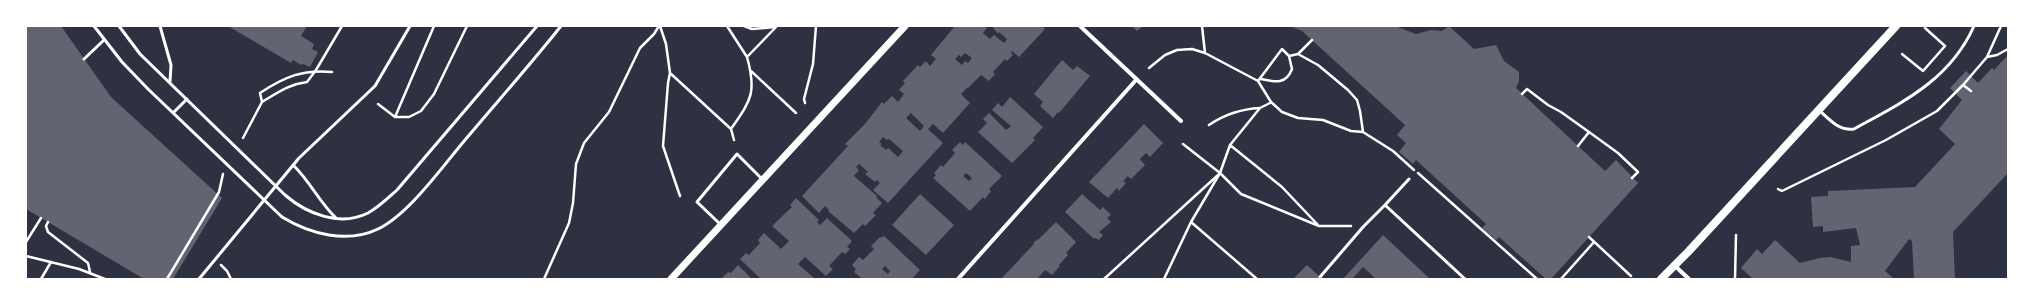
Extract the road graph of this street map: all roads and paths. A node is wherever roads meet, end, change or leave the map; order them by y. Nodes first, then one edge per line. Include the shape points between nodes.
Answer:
1 (94, 26) edge
2 (119, 26) edge
3 (160, 26) edge
4 (342, 26) edge
5 (410, 26) edge
6 (434, 26) edge
7 (467, 26) edge
8 (536, 26) edge
9 (561, 26) edge
10 (660, 26) edge
11 (728, 26) edge
12 (744, 26) edge
13 (777, 26) edge
14 (816, 26) edge
15 (905, 26) edge
16 (1080, 26) edge
17 (1202, 26) edge
18 (1896, 26) edge
19 (1974, 26) edge
20 (2001, 26) edge
21 (1925, 28) dead end
22 (104, 40) junction
23 (1312, 40) dead end
24 (2008, 49) edge
25 (1205, 53) junction
26 (1298, 54) junction
27 (1902, 54) dead end
28 (1289, 56) junction
29 (1987, 57) junction
30 (747, 58) junction
31 (84, 59) dead end
32 (1149, 68) dead end
33 (316, 70) junction
34 (750, 70) junction
35 (332, 72) dead end
36 (670, 73) junction
37 (1136, 80) junction
38 (1259, 80) junction
39 (170, 82) junction
40 (1963, 85) junction
41 (1971, 91) dead end
42 (1522, 94) dead end
43 (187, 99) junction
44 (262, 102) junction
45 (1270, 102) junction
46 (805, 103) dead end
47 (378, 104) dead end
48 (1260, 108) junction
49 (1818, 109) junction
50 (174, 112) junction
51 (796, 113) dead end
52 (395, 117) junction
53 (1181, 121) dead end
54 (1209, 126) dead end
55 (731, 129) junction
56 (1363, 132) junction
57 (1589, 132) junction
58 (243, 138) dead end
59 (734, 140) dead end
60 (1183, 144) dead end
61 (1230, 145) junction
62 (1578, 146) dead end
63 (293, 165) junction
64 (1220, 173) junction
65 (223, 174) dead end
66 (1632, 178) dead end
67 (762, 179) junction
68 (1408, 179) dead end
69 (275, 187) junction
70 (1778, 189) dead end
71 (680, 196) dead end
72 (263, 201) junction
73 (1385, 205) junction
74 (41, 218) dead end
75 (336, 218) junction
76 (48, 222) dead end
77 (1191, 222) junction
78 (720, 224) junction
79 (1319, 226) junction
80 (1363, 226) junction
81 (1736, 236) dead end
82 (1589, 237) dead end
83 (26, 242) edge
84 (1594, 242) junction
85 (26, 256) edge
86 (215, 260) junction
87 (52, 262) junction
88 (1675, 266) junction
89 (90, 273) junction
90 (1631, 276) dead end
91 (1320, 277) dead end
92 (961, 278) edge
93 (41, 279) edge
94 (105, 279) edge
95 (167, 279) edge
96 (199, 279) edge
97 (231, 279) edge
98 (544, 279) edge
99 (671, 279) edge
100 (1104, 279) edge
101 (1164, 279) edge
102 (1257, 279) edge
103 (1465, 279) edge
104 (1537, 279) edge
105 (1560, 279) edge
106 (1662, 279) edge
107 (1689, 279) edge
108 (1735, 279) edge

1 - 22 lane
2 - 39 lane via 140,54
3 - 39 lane via 171,65
4 - 33 path
5 - 63 lane via 375,86
6 - 52 path
7 - 52 path via 430,100 416,115
8 - 75 lane via 397,190 368,213
9 - 72 lane via 427,185 401,213 378,229 352,236 315,232 288,221
10 - 36 path via 666,44
10 - 98 path via 640,48 609,112 584,144 576,164 574,203 569,223
11 - 30 path
12 - 13 path via 768,29
13 - 30 path
14 - 46 path via 813,64
15 - 67 street
16 - 37 street
17 - 25 path
18 - 49 main road
19 - 49 lane via 1945,69 1921,91 1854,129 1846,130 1836,125
20 - 29 path
21 - 27 path via 1945,46 1934,60 1923,71
22 - 31 lane
22 - 50 lane via 143,83
23 - 26 path
24 - 29 path
25 - 32 path via 1192,49 1177,50 1164,55
25 - 38 path
26 - 28 path
26 - 56 path via 1318,65 1357,100
28 - 38 path via 1282,49
28 - 38 path via 1292,69 1287,78 1278,82
29 - 40 path
30 - 34 path
33 - 35 path
33 - 44 path via 307,82 274,93
33 - 44 path via 304,71 270,86 260,93
34 - 51 path
34 - 55 path via 752,93
36 - 55 path
36 - 71 path via 663,146
37 - 53 street
37 - 92 street
38 - 45 path
39 - 43 lane
40 - 41 path
40 - 70 path via 1937,111 1886,140 1782,191
42 - 57 path via 1527,89
43 - 50 lane
43 - 69 lane
44 - 58 path
45 - 48 path
45 - 56 path via 1289,115 1323,120 1351,131
47 - 52 path
48 - 54 path via 1244,109 1221,117
48 - 61 path
49 - 88 main road
50 - 72 lane
55 - 59 path
56 - 104 path via 1393,151
57 - 62 path
57 - 66 path via 1618,153 1638,172
60 - 64 path
61 - 64 path
61 - 79 path via 1282,187
63 - 69 lane
63 - 75 lane via 321,203
64 - 77 path
64 - 79 path via 1241,194
64 - 100 path
65 - 95 path via 219,192
67 - 78 street
67 - 78 lane via 737,154 697,202
68 - 73 lane
69 - 72 lane
69 - 75 lane via 294,203 312,213
72 - 86 lane
73 - 80 lane
73 - 103 lane
74 - 83 path
76 - 89 path via 48,232 88,263
77 - 101 path
77 - 102 path
78 - 99 street
79 - 80 path
80 - 91 lane
81 - 108 path
82 - 84 path
84 - 90 path
84 - 105 path
85 - 87 path
86 - 96 lane
86 - 97 path via 228,271
87 - 89 path
87 - 93 path
88 - 106 main road
88 - 107 street
89 - 94 path

